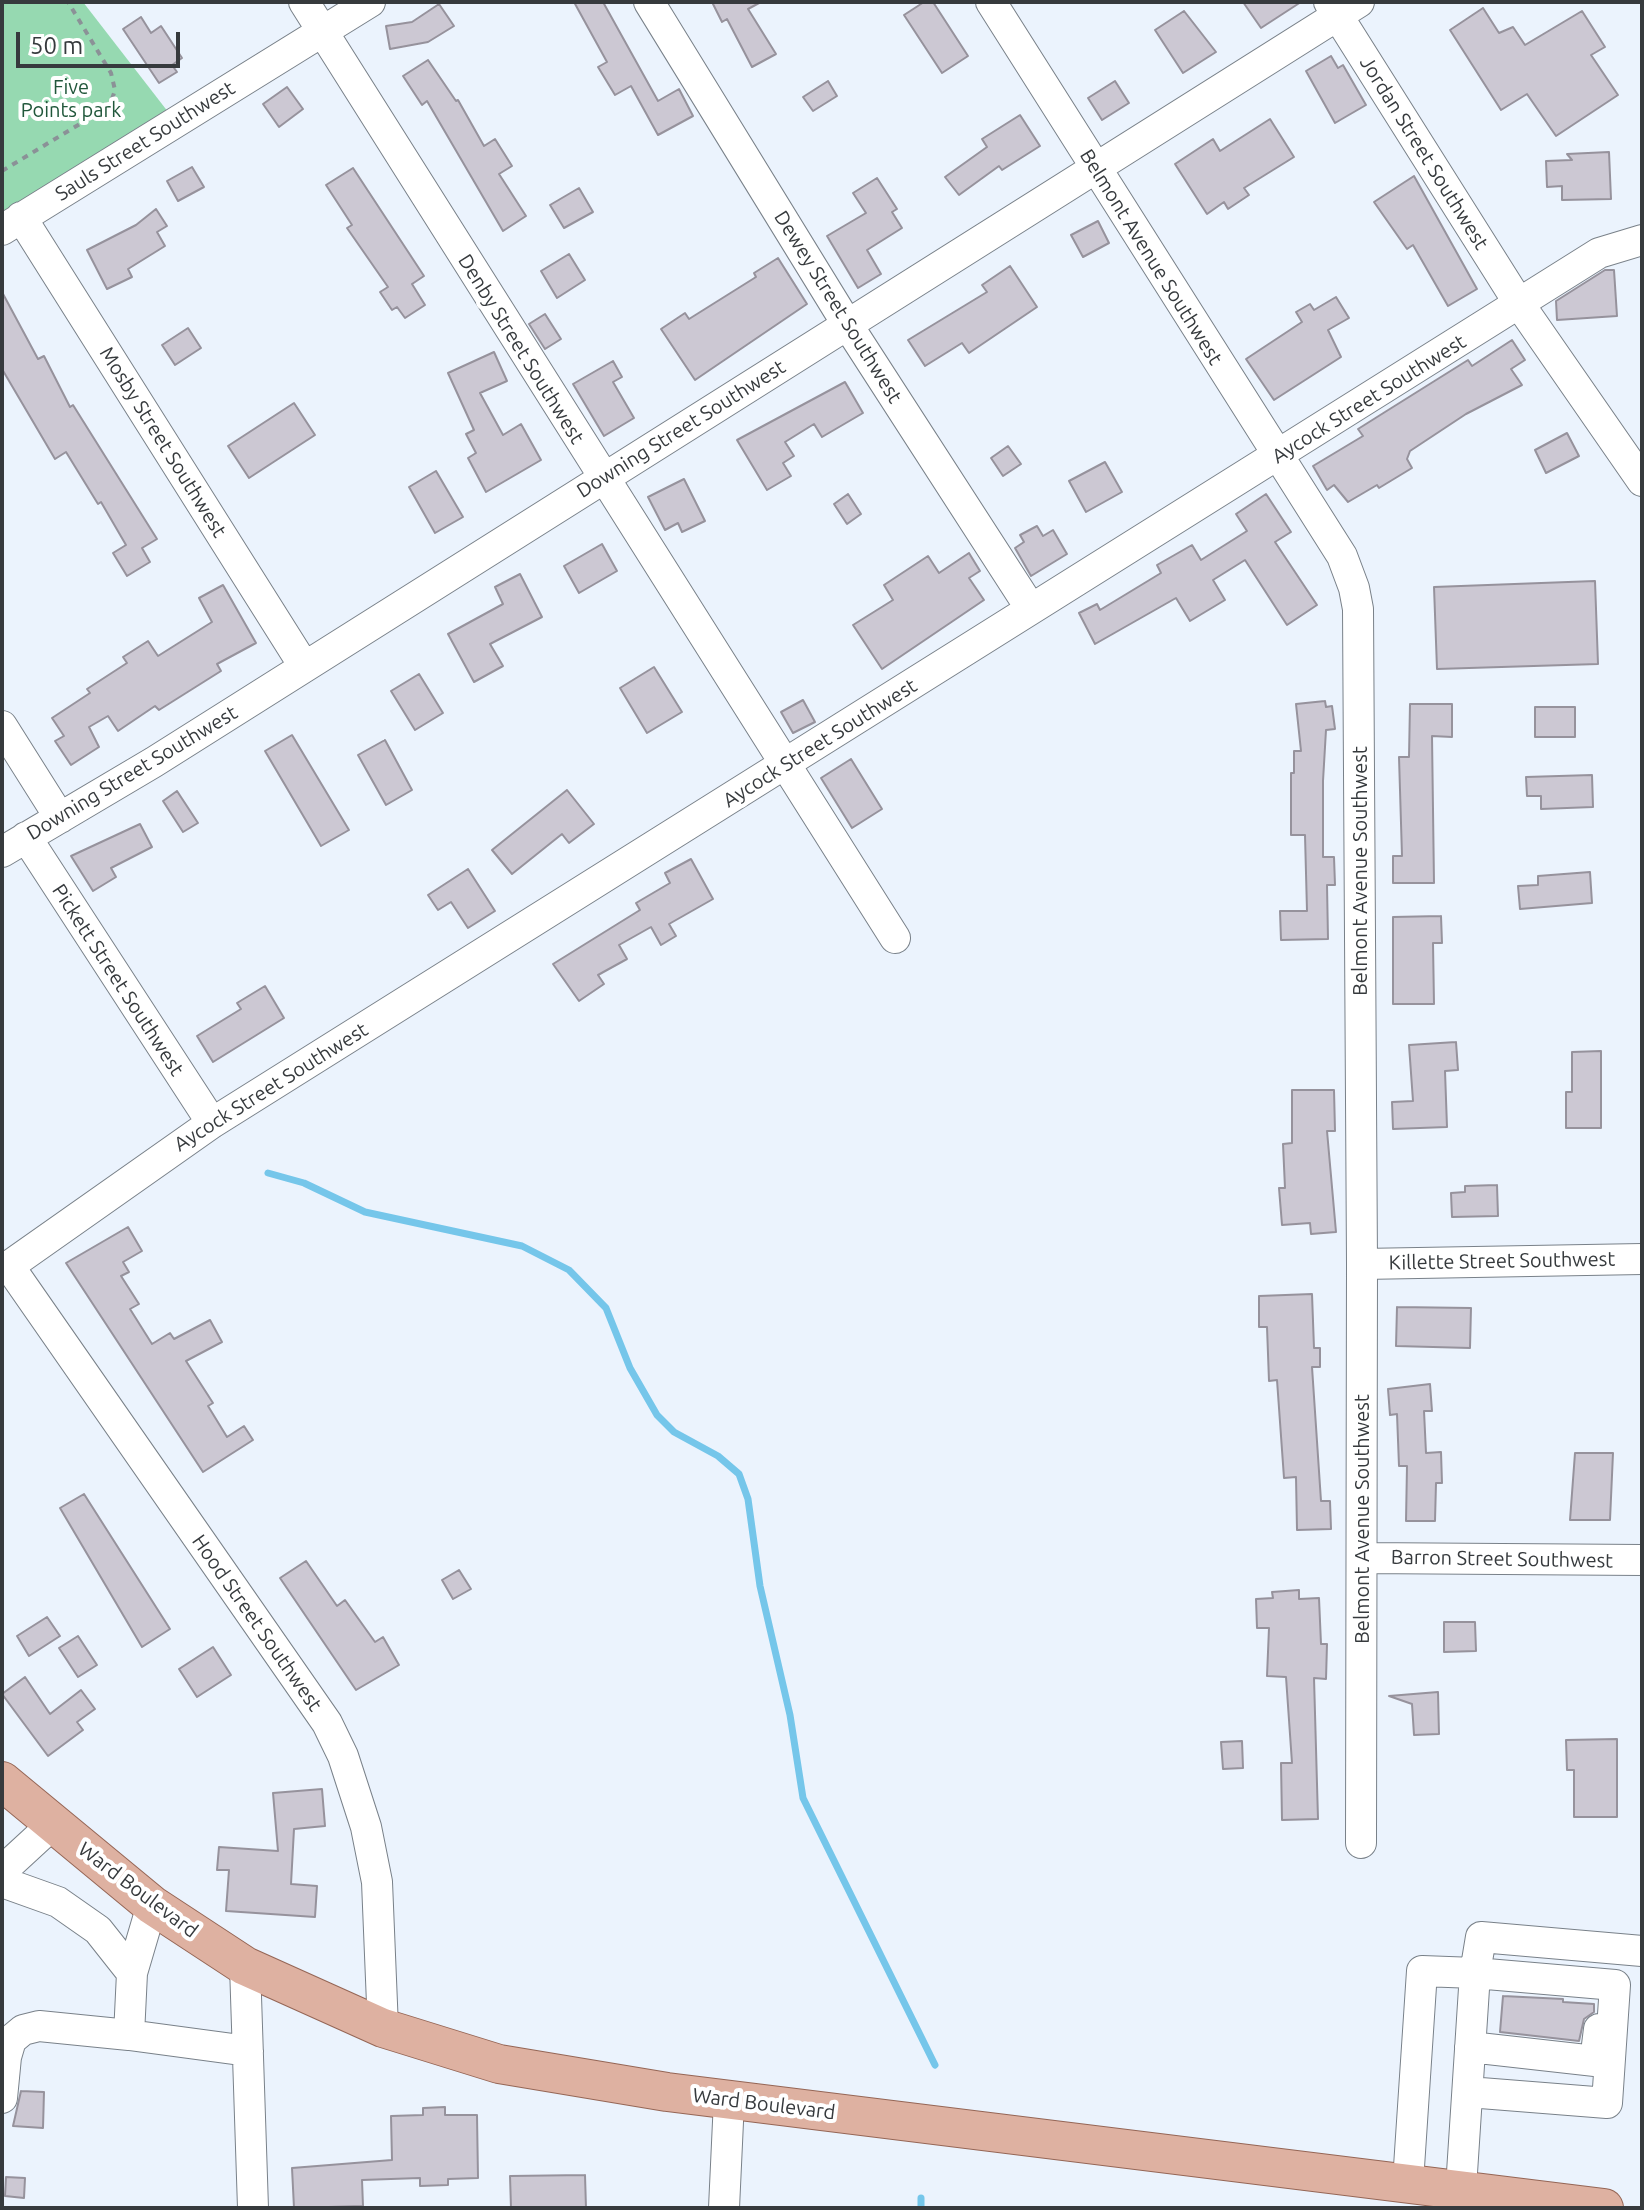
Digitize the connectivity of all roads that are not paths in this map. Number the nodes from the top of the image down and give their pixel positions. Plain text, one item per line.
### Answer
1 (304, 2) edge
2 (370, 2) edge
3 (649, 2) edge
4 (991, 2) edge
5 (1342, 7) edge
6 (323, 32) junction
7 (1095, 168) junction
8 (12, 224) edge
9 (1642, 240) edge
10 (1520, 305) junction
11 (847, 324) junction
12 (1277, 456) junction
13 (602, 479) junction
14 (1642, 481) edge
15 (1031, 609) junction
16 (304, 666) junction
17 (2, 726) edge
18 (786, 764) junction
19 (60, 818) junction
20 (14, 845) edge
21 (895, 938) dead end
22 (212, 1123) junction
23 (1642, 1259) edge
24 (1362, 1264) junction
25 (9, 1266) joint
26 (1362, 1558) junction
27 (1642, 1560) edge
28 (2, 1781) edge
29 (53, 1824) junction
30 (1361, 1843) dead end
31 (2, 1871) edge
32 (2, 1882) edge
33 (152, 1905) junction
34 (1642, 1951) edge
35 (245, 1966) junction
36 (132, 1973) junction
37 (1487, 1974) junction
38 (1628, 1997) edge
39 (383, 2028) junction
40 (129, 2035) junction
41 (1470, 2047) junction
42 (248, 2051) junction
43 (1468, 2092) junction
44 (2, 2098) edge
45 (729, 2100) junction
46 (1408, 2182) junction
47 (1469, 2195) edge
48 (253, 2208) edge
49 (724, 2208) edge
50 (1604, 2208) edge

1 - 6 street, Denby Street Southwest
2 - 6 street, Sauls Street Southwest
3 - 11 street, Dewey Street Southwest
4 - 7 street, Belmont Avenue Southwest
5 - 7 street, Downing Street Southwest
5 - 10 street, Jordan Street Southwest
6 - 8 street, Sauls Street Southwest
6 - 13 street, Denby Street Southwest
7 - 11 street, Downing Street Southwest
7 - 12 street, Belmont Avenue Southwest
8 - 16 street, Mosby Street Southwest
9 - 10 street, Aycock Street Southwest
10 - 12 street, Aycock Street Southwest
10 - 14 street, Jordan Street Southwest
11 - 13 street, Downing Street Southwest
11 - 15 street, Dewey Street Southwest
12 - 15 street, Aycock Street Southwest
12 - 24 street, Belmont Avenue Southwest
13 - 16 street, Downing Street Southwest
13 - 18 street, Denby Street Southwest
15 - 18 street, Aycock Street Southwest
16 - 19 street, Downing Street Southwest
17 - 19 street
18 - 21 street, Denby Street Southwest
18 - 22 street, Aycock Street Southwest
19 - 20 street, Downing Street Southwest
20 - 22 street, Pickett Street Southwest
22 - 25 street, Aycock Street Southwest
23 - 24 street, Killette Street Southwest
24 - 26 street, Belmont Avenue Southwest
25 - 39 street, Hood Street Southwest
26 - 27 street, Barron Street Southwest
26 - 30 street, Belmont Avenue Southwest
28 - 29 main road, Ward Boulevard
29 - 31 street
29 - 33 main road, Ward Boulevard
32 - 36 street
33 - 35 main road, Ward Boulevard
33 - 36 street
34 - 37 street
35 - 39 main road, Ward Boulevard
35 - 42 street
36 - 40 street
37 - 38 street
37 - 41 street
37 - 41 street
37 - 46 street
38 - 43 street
39 - 45 main road, Ward Boulevard
40 - 42 street
40 - 44 street
41 - 43 street
42 - 48 street
43 - 47 street
45 - 46 main road, Ward Boulevard
45 - 49 street
46 - 47 main road, Ward Boulevard
47 - 50 main road, Ward Boulevard

